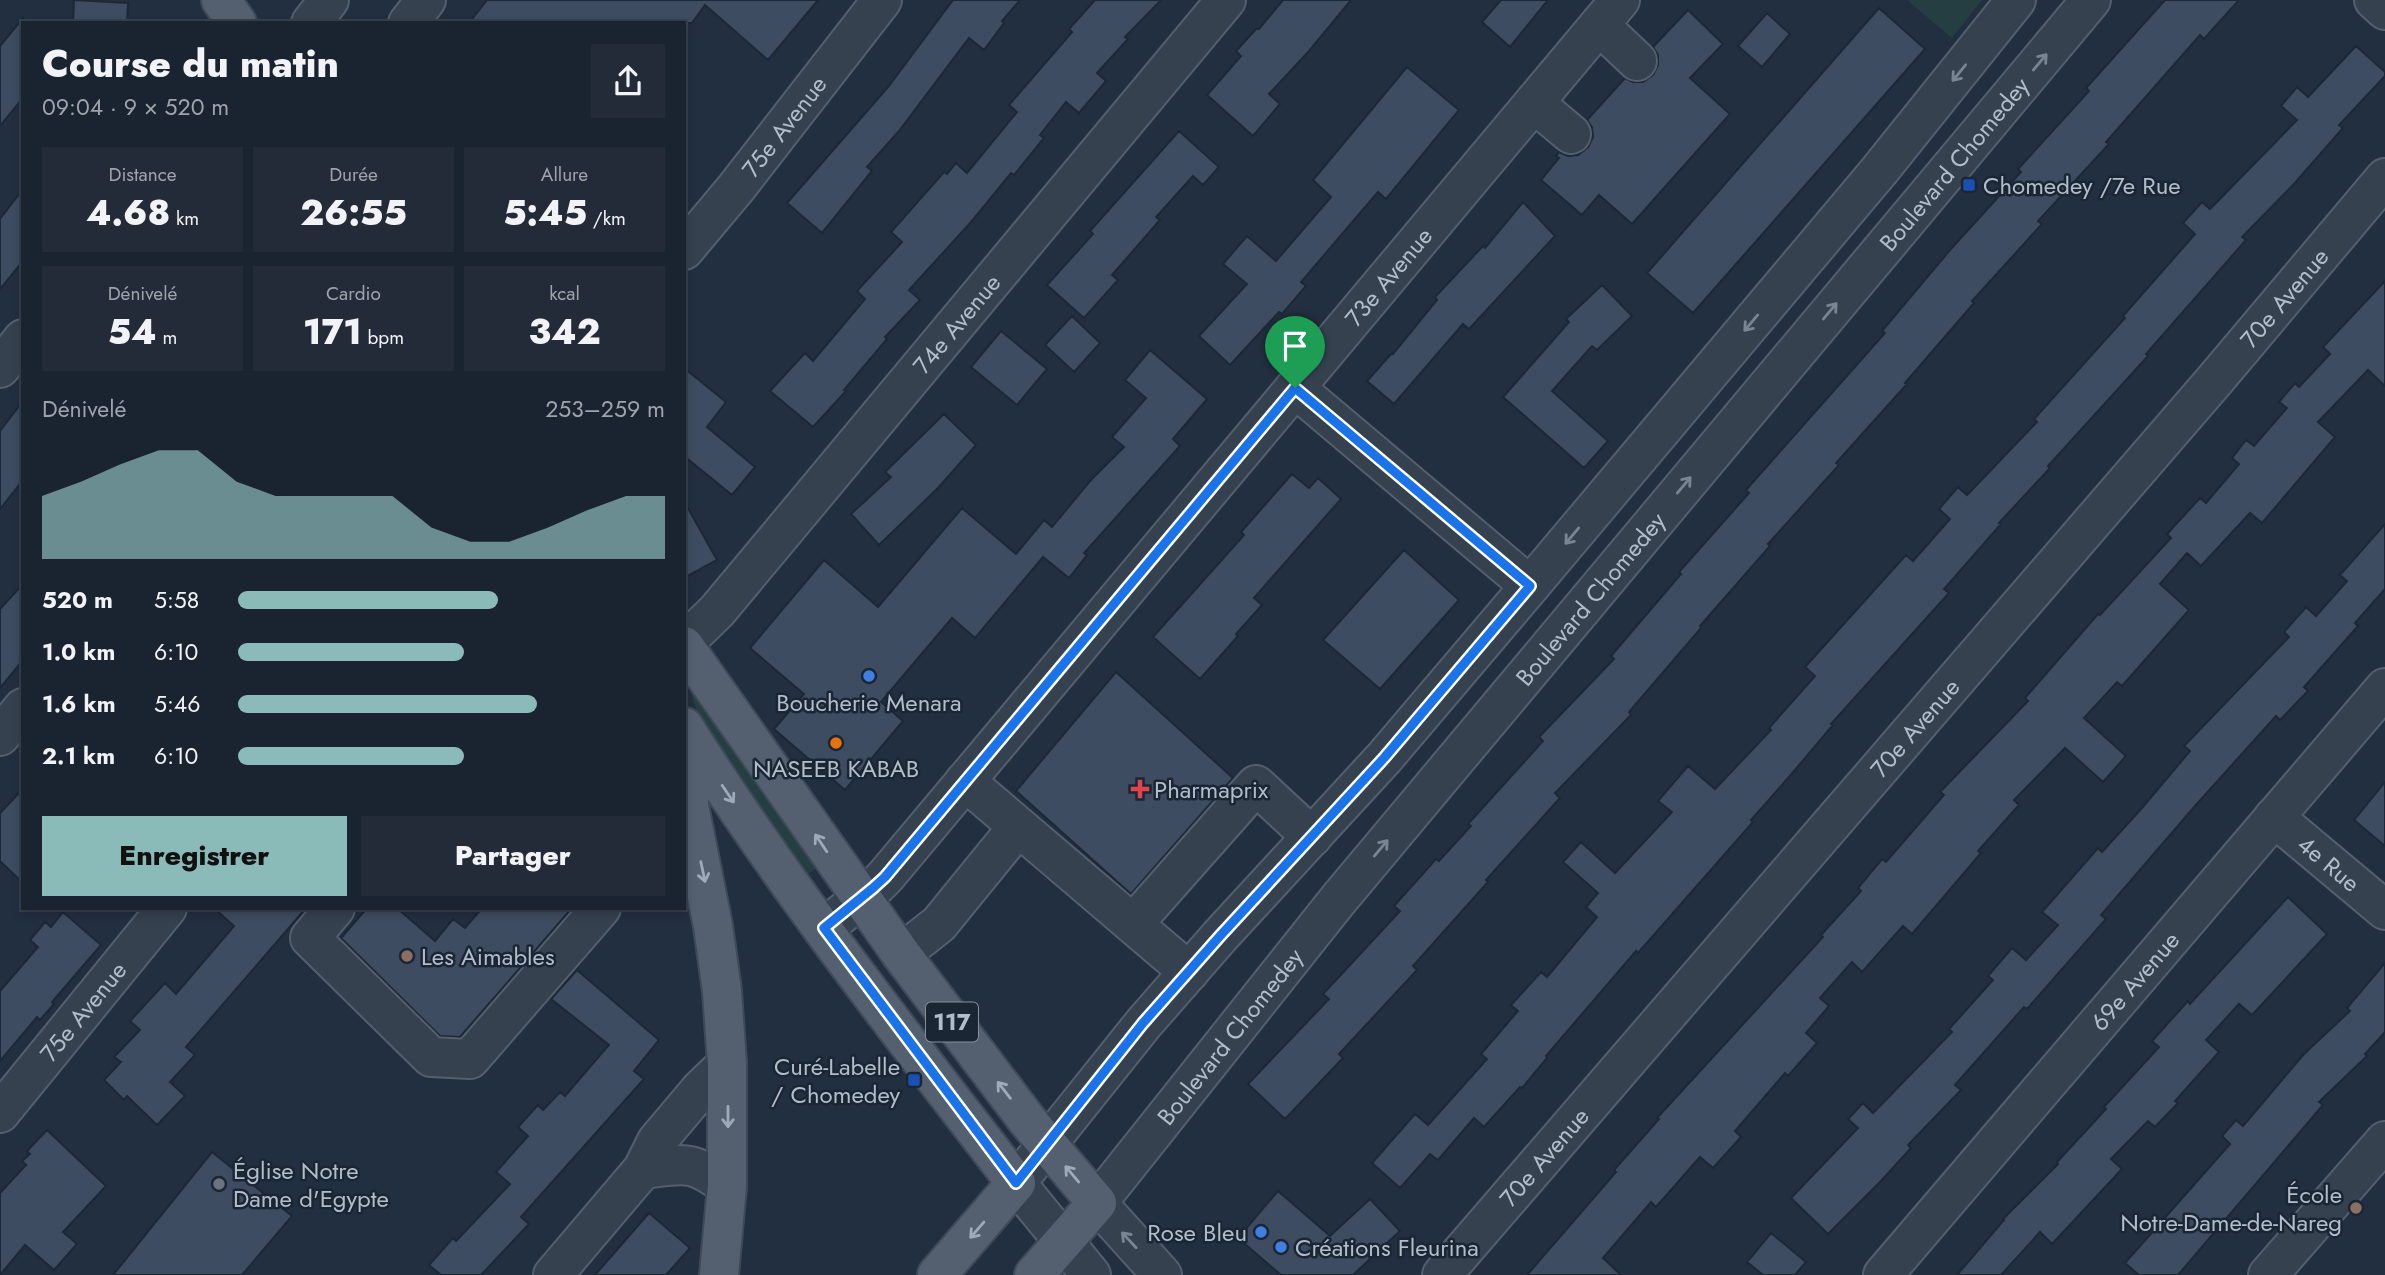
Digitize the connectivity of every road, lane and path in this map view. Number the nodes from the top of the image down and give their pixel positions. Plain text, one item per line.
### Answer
1 (221, 0) edge
2 (329, 0) edge
3 (426, 0) edge
4 (882, 0) edge
5 (1226, 0) edge
6 (2017, 0) edge
7 (2091, 0) edge
8 (2374, 0) edge
9 (2385, 10) edge
10 (1609, 13) edge
11 (236, 21) edge
12 (313, 21) edge
13 (410, 21) edge
14 (1637, 61) dead end
15 (1534, 103) junction
16 (1571, 134) dead end
17 (2380, 193) edge
18 (686, 248) edge
19 (21, 342) edge
20 (0, 368) edge
21 (1295, 388) junction
22 (1530, 586) junction
23 (686, 642) edge
24 (686, 647) edge
25 (2385, 688) edge
26 (21, 710) edge
27 (687, 732) edge
28 (0, 736) edge
29 (965, 781) junction
30 (2274, 817) junction
31 (688, 823) edge
32 (1018, 827) junction
33 (1312, 837) junction
34 (861, 898) junction
35 (165, 910) edge
36 (333, 910) edge
37 (599, 910) edge
38 (2385, 910) edge
39 (1133, 924) junction
40 (824, 928) junction
41 (901, 954) junction
42 (1189, 972) junction
43 (727, 1064) junction
44 (0, 1113) edge
45 (2385, 1140) edge
46 (1047, 1144) junction
47 (643, 1169) junction
48 (1016, 1183) junction
49 (727, 1186) junction
50 (1097, 1203) junction
51 (1062, 1242) junction
52 (553, 1275) edge
53 (719, 1275) edge
54 (937, 1275) edge
55 (1034, 1275) edge
56 (1091, 1275) edge
57 (1162, 1275) edge
58 (1442, 1275) edge
59 (1883, 1275) edge
60 (2268, 1275) edge

1 - 11 main road
2 - 12 street
3 - 13 street
4 - 18 street, 75e Avenue
5 - 23 street, 74e Avenue
6 -> 22 street
50 -> 7 street, Boulevard Chomedey
8 - 9 street
10 - 14 street
10 - 15 street, 73e Avenue
15 - 16 street
15 - 21 street, 73e Avenue
17 - 58 street, 70e Avenue
19 - 20 street
21 - 22 street
21 - 29 street, 73e Avenue
22 - 33 street
34 -> 24 main road, 117
25 - 30 street, 69e Avenue
26 - 28 street
27 - 31 main road
27 -> 40 main road
29 - 32 street
29 - 34 street, 73e Avenue
30 - 38 street, 4e Rue
30 - 59 street, 69e Avenue
31 -> 43 main road
32 - 39 street
32 - 41 street
33 - 39 street
33 - 42 street
34 - 40 street, 73e Avenue
34 - 41 main road, 117
35 - 44 street, 75e Avenue
36 - 37 street
39 - 42 street
40 - 48 main road
46 -> 41 main road, 117
42 - 46 street
43 - 47 street
43 -> 49 main road
45 - 60 street
46 - 48 street
50 -> 46 main road, 117
47 - 49 street
47 - 52 street
48 - 51 street
48 -> 54 main road
49 - 53 main road
50 - 51 main road
57 -> 50 street
51 - 55 main road
51 - 56 street

